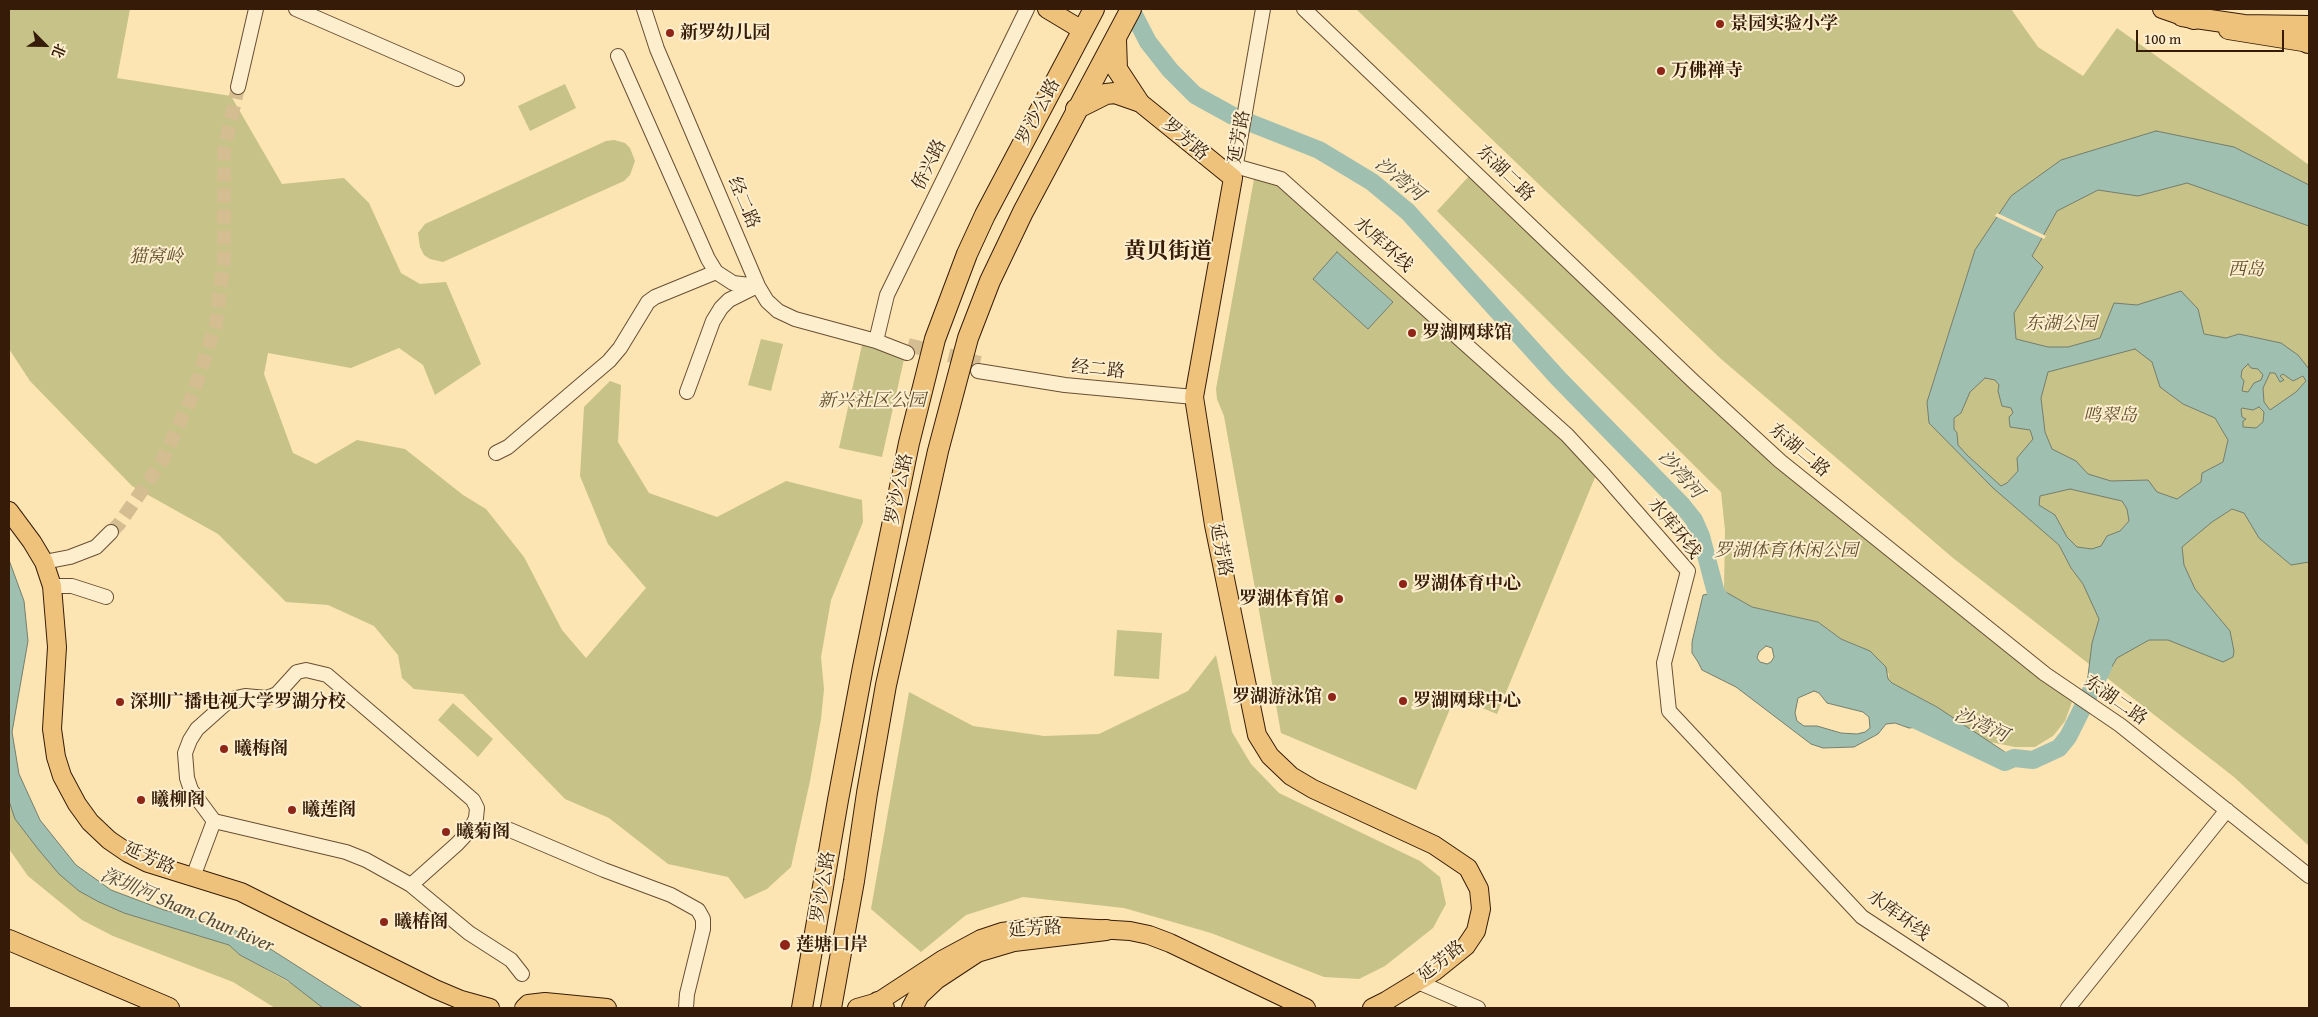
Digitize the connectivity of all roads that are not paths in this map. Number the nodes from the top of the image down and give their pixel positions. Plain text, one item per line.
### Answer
1 (256, 9) edge
2 (296, 9) edge
3 (644, 9) edge
4 (1027, 9) edge
5 (1047, 9) edge
6 (1130, 9) edge
7 (1263, 9) edge
8 (1304, 9) edge
9 (2162, 9) edge
10 (2225, 9) edge
11 (2182, 16) joint
12 (1088, 19) edge
13 (1116, 36) junction
14 (2309, 36) edge
15 (618, 56) dead end
16 (457, 79) dead end
17 (238, 87) tunnel mouth
18 (1138, 101) junction
19 (1076, 109) junction
20 (1234, 172) junction
21 (716, 272) junction
22 (758, 286) junction
23 (876, 341) junction
24 (908, 349) tunnel mouth
25 (979, 367) tunnel mouth
26 (687, 392) dead end
27 (1194, 397) junction
28 (496, 453) dead end
29 (9, 511) edge
30 (111, 532) tunnel mouth
31 (44, 562) junction
32 (52, 586) junction
33 (106, 597) dead end
34 (2227, 810) junction
35 (214, 822) junction
36 (510, 830) dead end
37 (2309, 876) edge
38 (193, 877) junction
39 (411, 885) junction
40 (1106, 930) junction
41 (9, 940) edge
42 (522, 974) dead end
43 (1418, 982) junction
44 (804, 999) edge
45 (832, 1000) edge
46 (881, 1005) edge
47 (169, 1008) edge
48 (490, 1008) edge
49 (524, 1008) edge
50 (607, 1008) edge
51 (686, 1008) edge
52 (857, 1008) edge
53 (912, 1008) edge
54 (1306, 1008) edge
55 (1372, 1008) edge
56 (1478, 1008) edge
57 (2001, 1008) edge
58 (2068, 1008) edge

1 - 17 street
2 - 16 street
3 - 22 street, 经二路
4 - 23 street, 侨兴路
5 - 12 main road
6 - 13 highway, 罗沙公路
7 - 20 street, 延芳路
8 - 34 street, 东湖二路
9 - 11 main road
10 - 14 highway
11 - 14 highway
12 - 44 highway, 罗沙公路
13 - 18 highway
13 - 19 highway, 罗沙公路
15 - 21 street
18 - 19 highway
18 - 20 main road, 罗芳路
19 - 45 highway, 罗沙公路
20 - 27 main road, 延芳路
20 - 57 street, 水库环线
21 - 22 street
21 - 28 street
22 - 23 street, 经二路
22 - 26 street
23 - 24 street, 经二路
25 - 27 street, 经二路
27 - 43 main road, 延芳路
29 - 31 main road, 延芳路
30 - 31 street
31 - 32 main road, 延芳路
32 - 33 street
32 - 38 main road, 延芳路
34 - 37 street, 东湖二路
34 - 58 street
35 - 38 street
35 - 39 street
35 - 39 street
36 - 51 street
38 - 48 main road, 延芳路
39 - 42 street
40 - 46 main road, 延芳路
40 - 53 highway
40 - 54 main road, 延芳路
41 - 47 highway
43 - 55 main road, 延芳路
43 - 56 street
46 - 52 main road, 延芳路
49 - 50 main road

